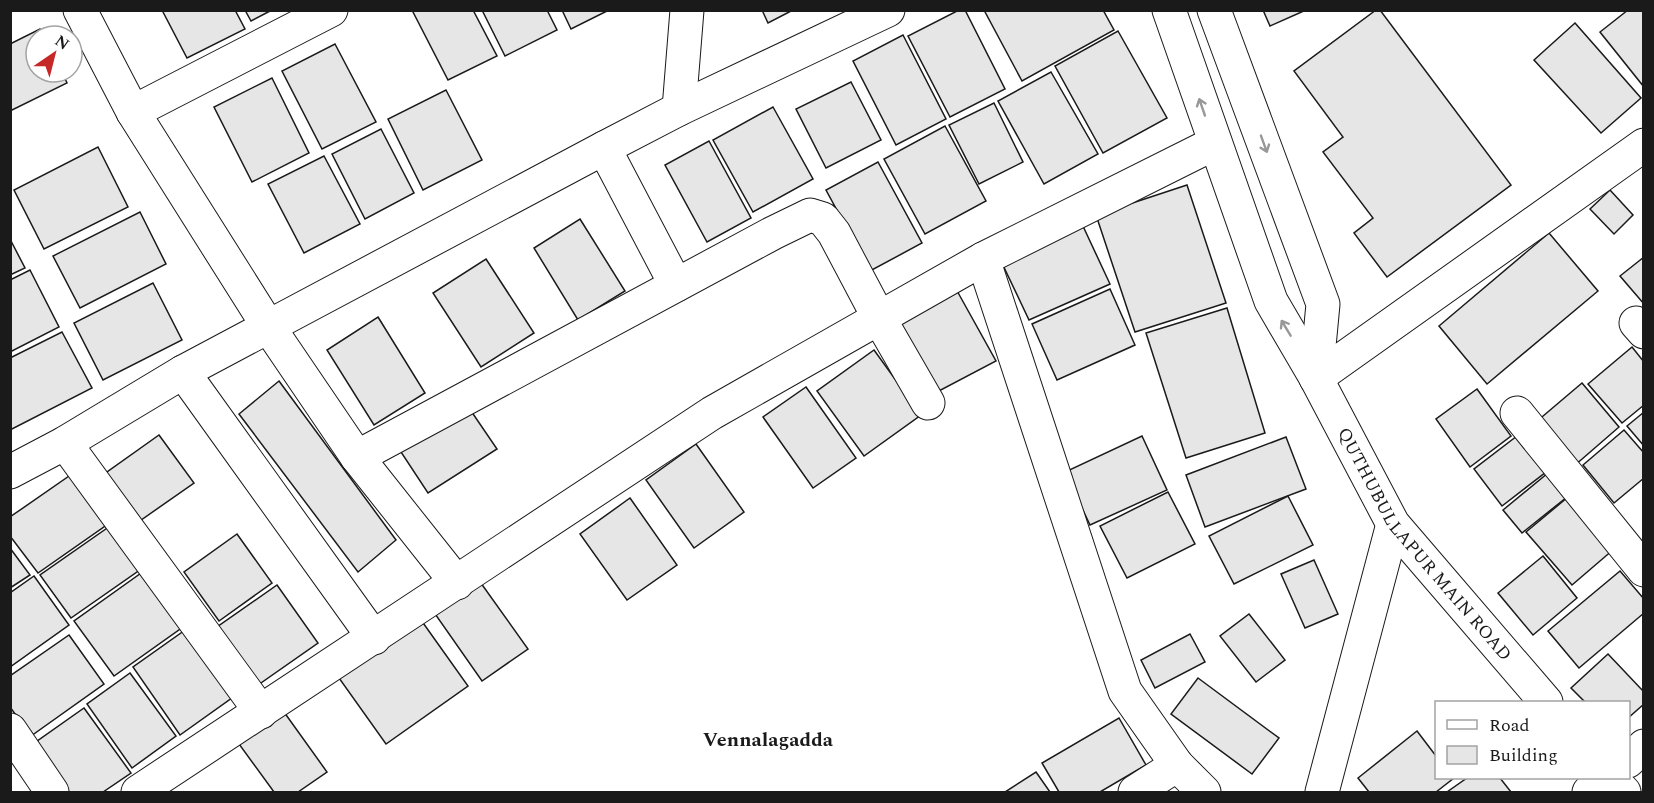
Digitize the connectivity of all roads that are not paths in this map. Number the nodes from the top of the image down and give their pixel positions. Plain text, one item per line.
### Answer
1 (80, 10) edge
2 (331, 10) edge
3 (687, 10) edge
4 (888, 10) edge
5 (1169, 10) edge
6 (1214, 10) edge
7 (679, 109) junction
8 (133, 112) junction
9 (1215, 143) junction
10 (1644, 145) edge
11 (604, 148) junction
12 (983, 259) junction
13 (676, 285) junction
14 (879, 318) junction
15 (268, 326) junction
16 (183, 372) junction
17 (1316, 378) junction
18 (928, 403) dead end
19 (1517, 413) dead end
20 (65, 443) junction
21 (357, 457) junction
22 (10, 472) edge
23 (1393, 524) junction
24 (1644, 570) edge
25 (457, 583) junction
26 (374, 638) junction
27 (1545, 701) edge
28 (261, 712) junction
29 (10, 730) edge
30 (1644, 746) edge
31 (1630, 760) edge
32 (1177, 765) junction
33 (1609, 779) edge
34 (1612, 779) edge
35 (51, 792) edge
36 (138, 792) edge
37 (1135, 792) edge
38 (1204, 792) edge
39 (1322, 792) edge
40 (1589, 792) edge
41 (1624, 792) edge

1 - 8 street
2 - 8 street
3 - 7 street
4 - 7 street
9 -> 5 street, QUTHUBULLAPUR MAIN ROAD
6 -> 17 street
7 - 11 street
8 - 15 street
9 - 12 street
17 -> 9 street, QUTHUBULLAPUR MAIN ROAD
10 - 17 street
11 - 13 street
11 - 15 street
12 - 14 street
12 - 32 street
13 - 14 street
13 - 21 street
14 - 18 street
14 - 25 street
15 - 16 street
15 - 21 street
16 - 20 street
16 - 26 street
17 - 23 street, QUTHUBULLAPUR MAIN ROAD
19 - 24 street
20 - 22 street
20 - 28 street
21 - 25 street
23 - 27 street, QUTHUBULLAPUR MAIN ROAD
23 - 39 street
25 - 26 street
26 - 28 street
28 - 36 street
29 - 35 street
30 - 31 street
32 - 37 street
32 - 38 street
33 - 40 street
34 - 41 street

